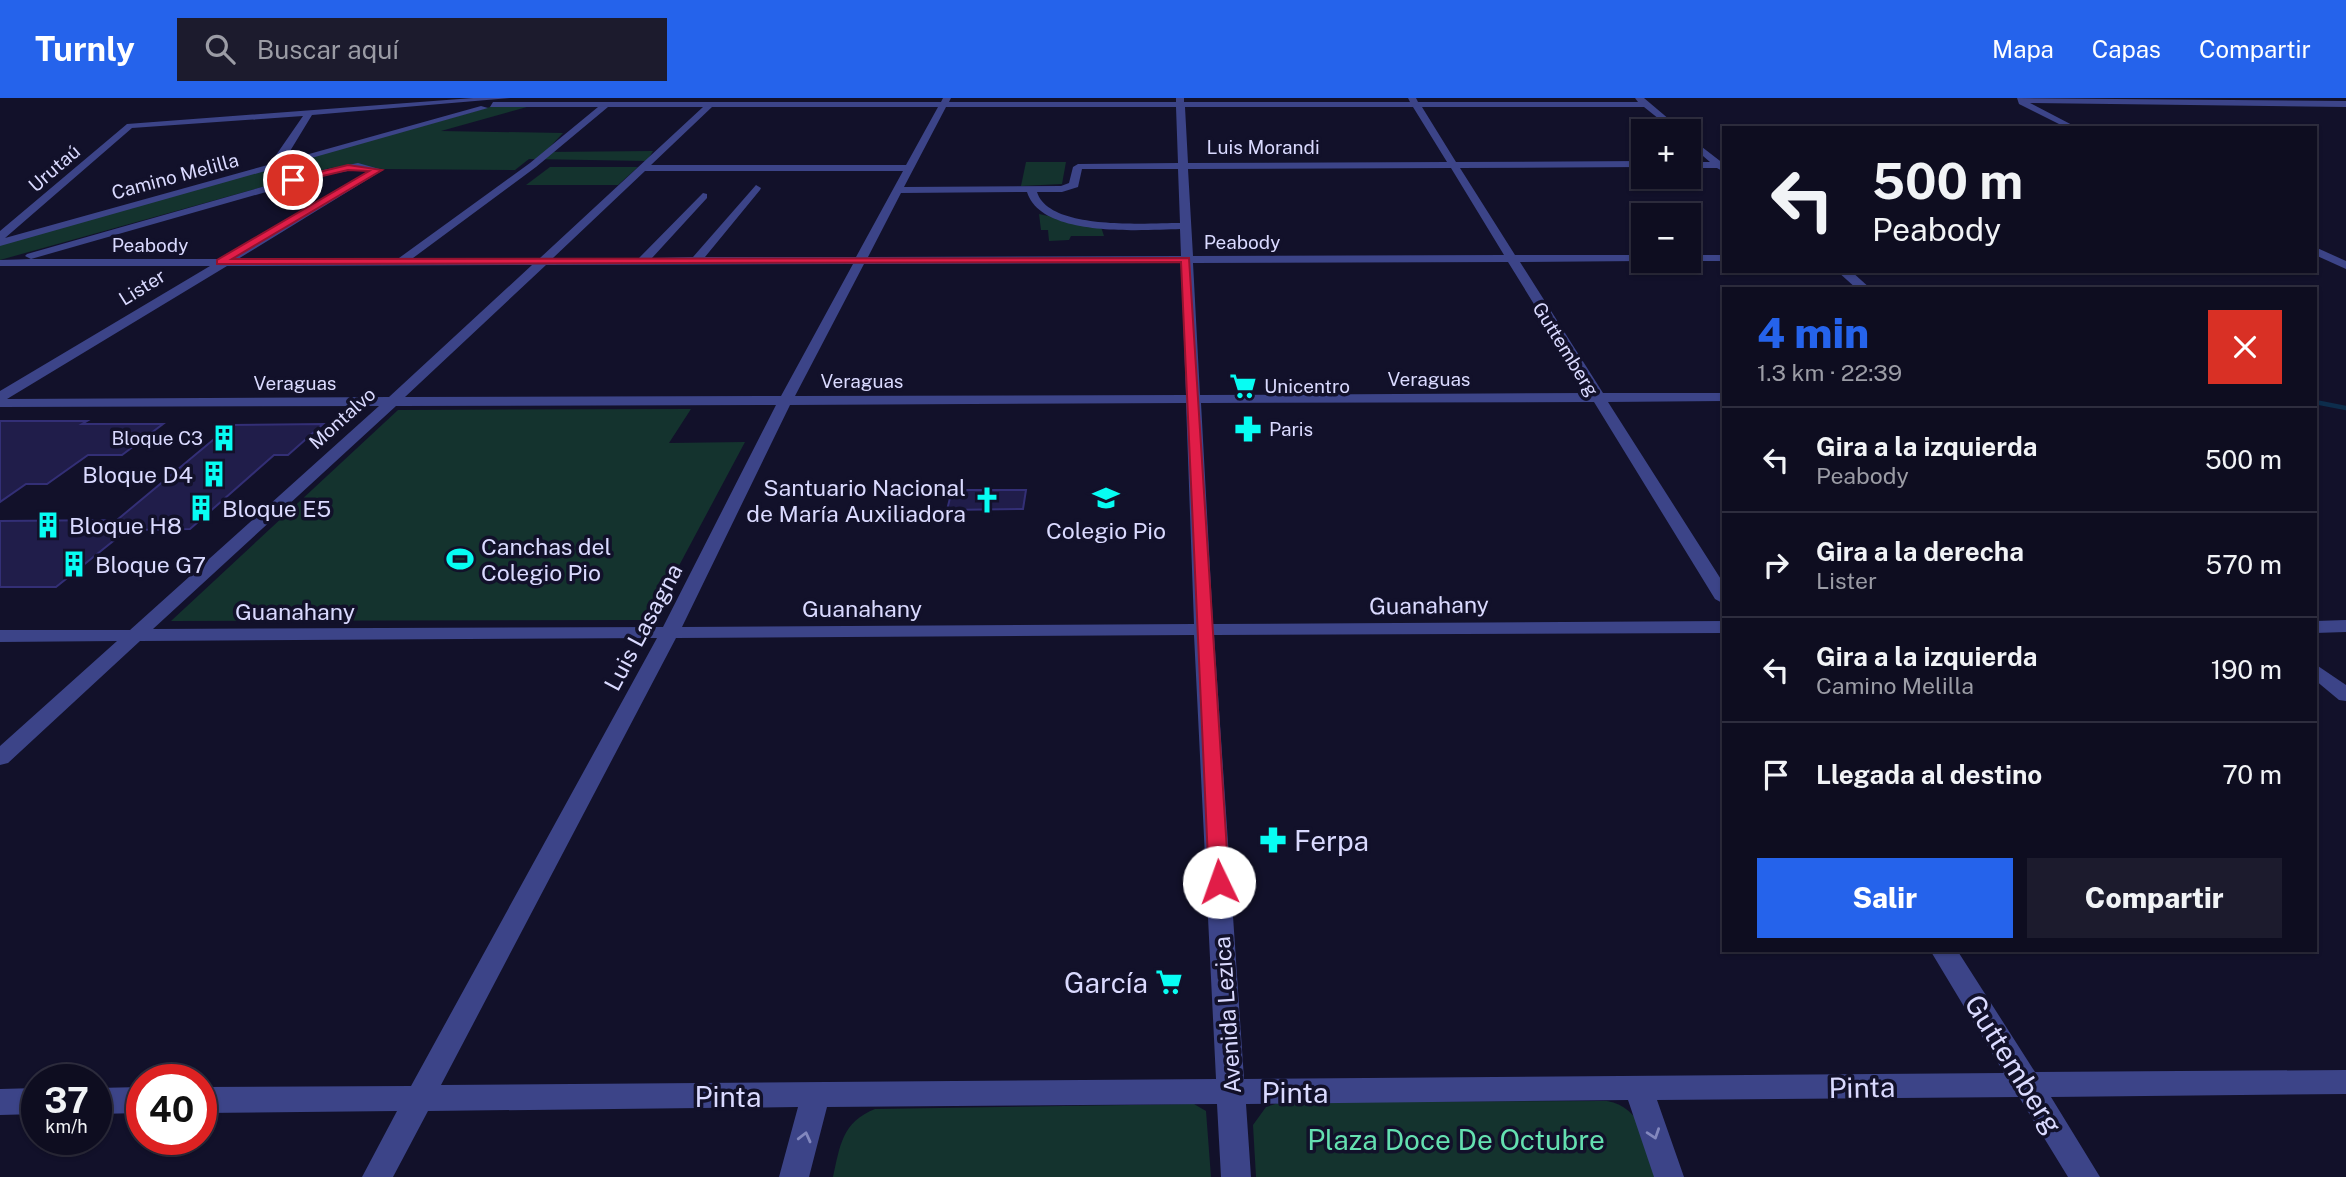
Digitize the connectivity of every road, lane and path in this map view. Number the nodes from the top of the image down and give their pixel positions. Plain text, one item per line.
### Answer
1 (2328, 98) edge
2 (520, 99) edge
3 (2017, 99) edge
4 (1180, 101) edge
5 (1413, 101) edge
6 (1643, 101) edge
7 (945, 102) edge
8 (2342, 104) edge
9 (493, 105) junction
10 (605, 106) junction
11 (709, 106) junction
12 (310, 112) junction
13 (1665, 119) edge
14 (2070, 126) edge
15 (1701, 150) edge
16 (1450, 164) junction
17 (1631, 164) edge
18 (280, 165) junction
19 (1184, 165) junction
20 (1701, 165) edge
21 (358, 166) joint
22 (1721, 167) edge
23 (642, 168) junction
24 (910, 168) junction
25 (756, 188) dead end
26 (897, 190) junction
27 (1032, 190) junction
28 (703, 196) dead end
29 (1185, 226) junction
30 (0, 237) edge
31 (0, 243) edge
32 (2317, 251) edge
33 (1509, 258) junction
34 (1631, 258) edge
35 (1701, 258) edge
36 (1722, 258) edge
37 (2317, 258) edge
38 (2332, 258) junction
39 (697, 260) junction
40 (859, 260) junction
41 (1186, 260) junction
42 (544, 261) junction
43 (642, 261) junction
44 (220, 262) junction
45 (401, 262) junction
46 (5, 263) edge
47 (2346, 266) edge
48 (1845, 273) edge
49 (1863, 287) edge
50 (0, 397) edge
51 (1722, 397) edge
52 (1597, 398) junction
53 (1192, 399) junction
54 (785, 401) junction
55 (392, 402) junction
56 (0, 404) edge
57 (1722, 595) edge
58 (2346, 626) edge
59 (1722, 627) edge
60 (2317, 627) edge
61 (1204, 632) junction
62 (667, 633) junction
63 (0, 636) edge
64 (135, 637) junction
65 (2317, 672) edge
66 (2346, 695) edge
67 (0, 758) edge
68 (1944, 952) edge
69 (2346, 1082) edge
70 (2026, 1084) junction
71 (1639, 1090) junction
72 (1232, 1092) junction
73 (815, 1096) junction
74 (419, 1097) junction
75 (217, 1100) edge
76 (21, 1101) edge
77 (0, 1102) edge
78 (377, 1177) edge
79 (794, 1177) edge
80 (1236, 1177) edge
81 (1669, 1177) edge
82 (2085, 1177) edge

1 - 8 street
2 - 9 street, Camino Melilla
2 - 12 street
3 - 8 street
3 - 14 street
4 - 5 street
4 - 7 street
4 - 19 street, Avenida Lezica
5 - 6 street
5 - 16 street, Guttemberg
6 - 13 street
7 - 11 street
7 - 24 street, Luis Lasagna
9 - 10 street
9 - 18 street, Camino Melilla
10 - 11 street
10 - 45 street
11 - 23 street, Montalvo
12 - 18 street
12 - 30 street, Urutaú
15 - 22 street
16 - 17 street, Luis Morandi
16 - 19 street, Luis Morandi
16 - 33 street, Guttemberg
18 - 31 street, Camino Melilla
19 - 27 street, Luis Morandi
19 - 29 street, Avenida Lezica
20 - 22 street
21 - 44 street, Lister
21 - 46 street, Camino Melilla
23 - 24 street
23 - 42 street, Montalvo
24 - 26 street, Luis Lasagna
25 - 39 street
26 - 27 street, Luis Morandi
26 - 40 street, Luis Lasagna
27 - 29 street
28 - 43 street
29 - 41 street, Avenida Lezica
32 - 38 street
33 - 34 street, Peabody
33 - 41 street, Peabody
33 - 52 street, Guttemberg
35 - 36 street
37 - 38 street
38 - 47 street
39 - 40 street, Peabody
39 - 43 street, Peabody
40 - 41 street, Peabody
40 - 54 street, Luis Lasagna
41 - 53 street, Avenida Lezica
42 - 43 street, Peabody
42 - 45 street, Peabody
42 - 55 street, Montalvo
44 - 45 street, Peabody
44 - 46 street, Peabody
44 - 50 street, Lister
48 - 49 street
51 - 52 street, Veraguas
52 - 53 street, Veraguas
52 - 57 street, Guttemberg
53 - 54 street, Veraguas
53 - 61 street, Avenida Lezica
54 - 55 street, Veraguas
54 - 62 street, Luis Lasagna
55 - 56 street, Veraguas
55 - 64 street, Montalvo
58 - 60 street
59 - 61 street, Guanahany
61 - 62 street, Guanahany
61 - 72 street, Avenida Lezica
62 - 64 street, Guanahany
62 - 74 street, Luis Lasagna
63 - 64 street, Guanahany
64 - 67 street, Montalvo
65 - 66 street
68 - 70 street, Guttemberg
69 - 70 street, Pinta
70 - 71 street, Pinta
70 - 82 street, Guttemberg
71 - 72 street, Pinta
71 -> 81 street
72 - 73 street, Pinta
72 - 80 street, Avenida Lezica
73 - 74 street, Pinta
79 -> 73 street
74 - 75 street, Pinta
74 - 78 street, Luis Lasagna
76 - 77 street

